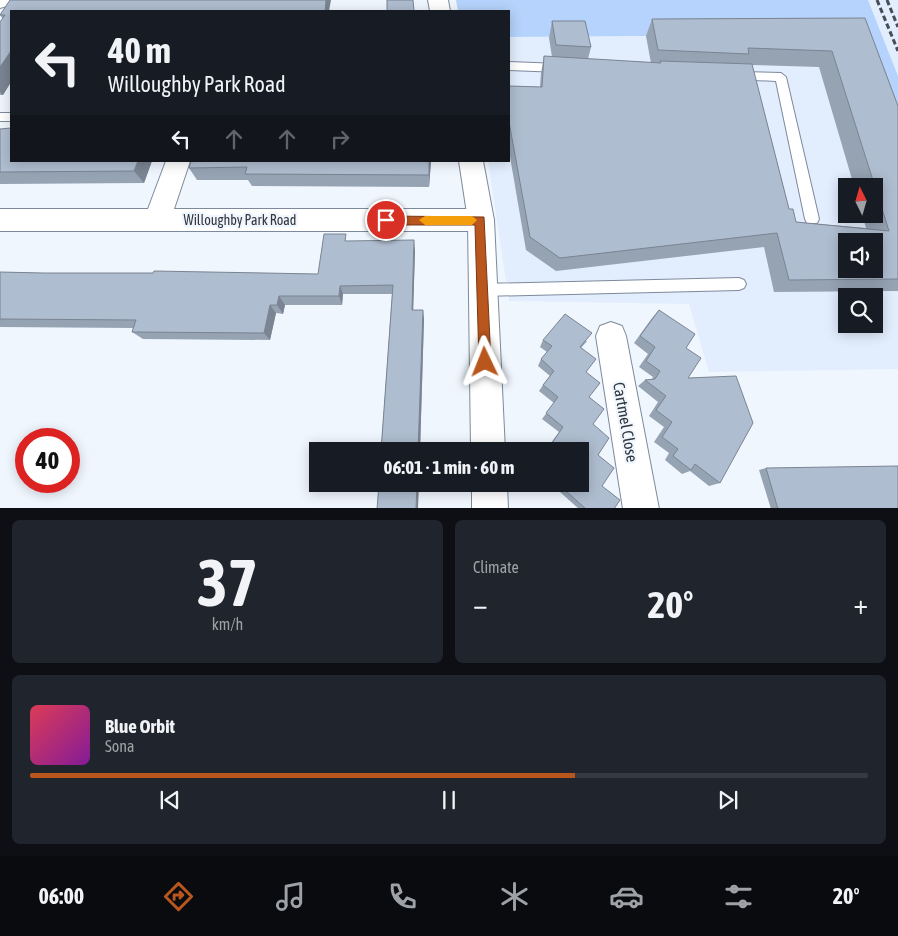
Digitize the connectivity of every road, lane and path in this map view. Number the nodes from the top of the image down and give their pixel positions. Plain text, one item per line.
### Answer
1 (510, 66) edge
2 (577, 69) edge
3 (722, 75) edge
4 (178, 162) edge
5 (472, 162) edge
6 (812, 219) dead end
7 (0, 220) edge
8 (157, 220) junction
9 (481, 220) junction
10 (739, 284) dead end
11 (482, 290) junction
12 (611, 336) dead end
13 (488, 442) edge
14 (490, 492) edge
15 (490, 508) edge
16 (641, 508) edge

1 - 2 lane
3 - 6 lane
4 - 8 street
5 - 9 street
7 - 8 street, Willoughby Park Road
8 - 9 street, Willoughby Park Road
9 - 11 street
10 - 11 lane
11 - 13 street
12 - 16 street, Cartmel Close
14 - 15 street

